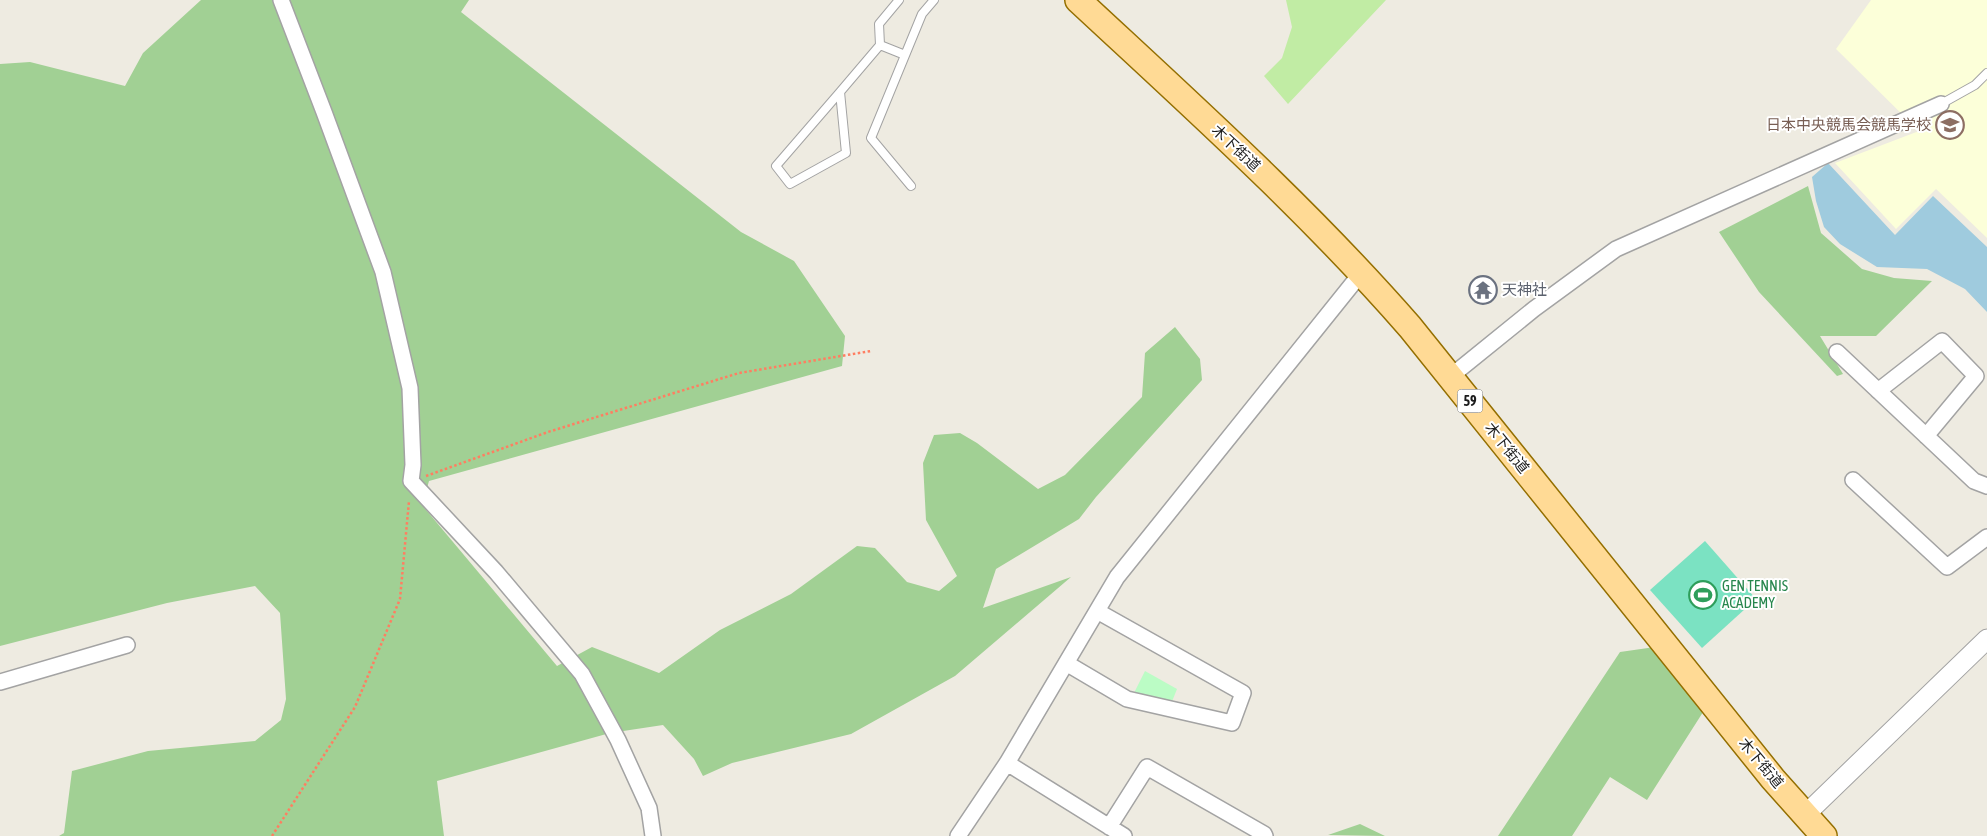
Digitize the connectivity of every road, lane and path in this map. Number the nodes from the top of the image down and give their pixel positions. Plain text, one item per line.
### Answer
1 (280, 0) edge
2 (899, 0) edge
3 (934, 0) edge
4 (1078, 0) edge
5 (880, 45) junction
6 (905, 55) junction
7 (1987, 73) edge
8 (840, 92) junction
9 (1941, 104) joint
10 (912, 186) dead end
11 (1362, 272) junction
12 (871, 351) dead end
13 (1837, 352) dead end
14 (1450, 377) junction
15 (1878, 391) junction
16 (1926, 436) junction
17 (1853, 480) dead end
18 (411, 482) junction
19 (1987, 486) edge
20 (1987, 537) edge
21 (1096, 611) junction
22 (1987, 639) edge
23 (127, 645) dead end
24 (1066, 663) junction
25 (0, 682) edge
26 (1007, 763) junction
27 (1109, 827) junction
28 (1812, 828) edge
29 (272, 836) edge
30 (653, 836) edge
31 (958, 836) edge
32 (1124, 836) edge
33 (1265, 836) edge

1 - 18 street
2 - 5 lane
3 - 6 lane
4 - 11 main road, 木下街道 / 59
5 - 6 lane
5 - 8 lane
6 - 10 lane
7 - 9 lane
8 - 8 lane
9 - 14 street
11 - 14 main road, 木下街道 / 59
11 - 21 street
12 - 18 path
13 - 15 street
14 - 28 main road, 木下街道 / 59
15 - 16 street
15 - 16 street
16 - 19 street
17 - 20 street
18 - 29 path
18 - 30 street
21 - 24 street
21 - 24 street
22 - 28 street
23 - 25 street
24 - 26 street
26 - 27 street
26 - 31 street
27 - 32 street
27 - 33 street

